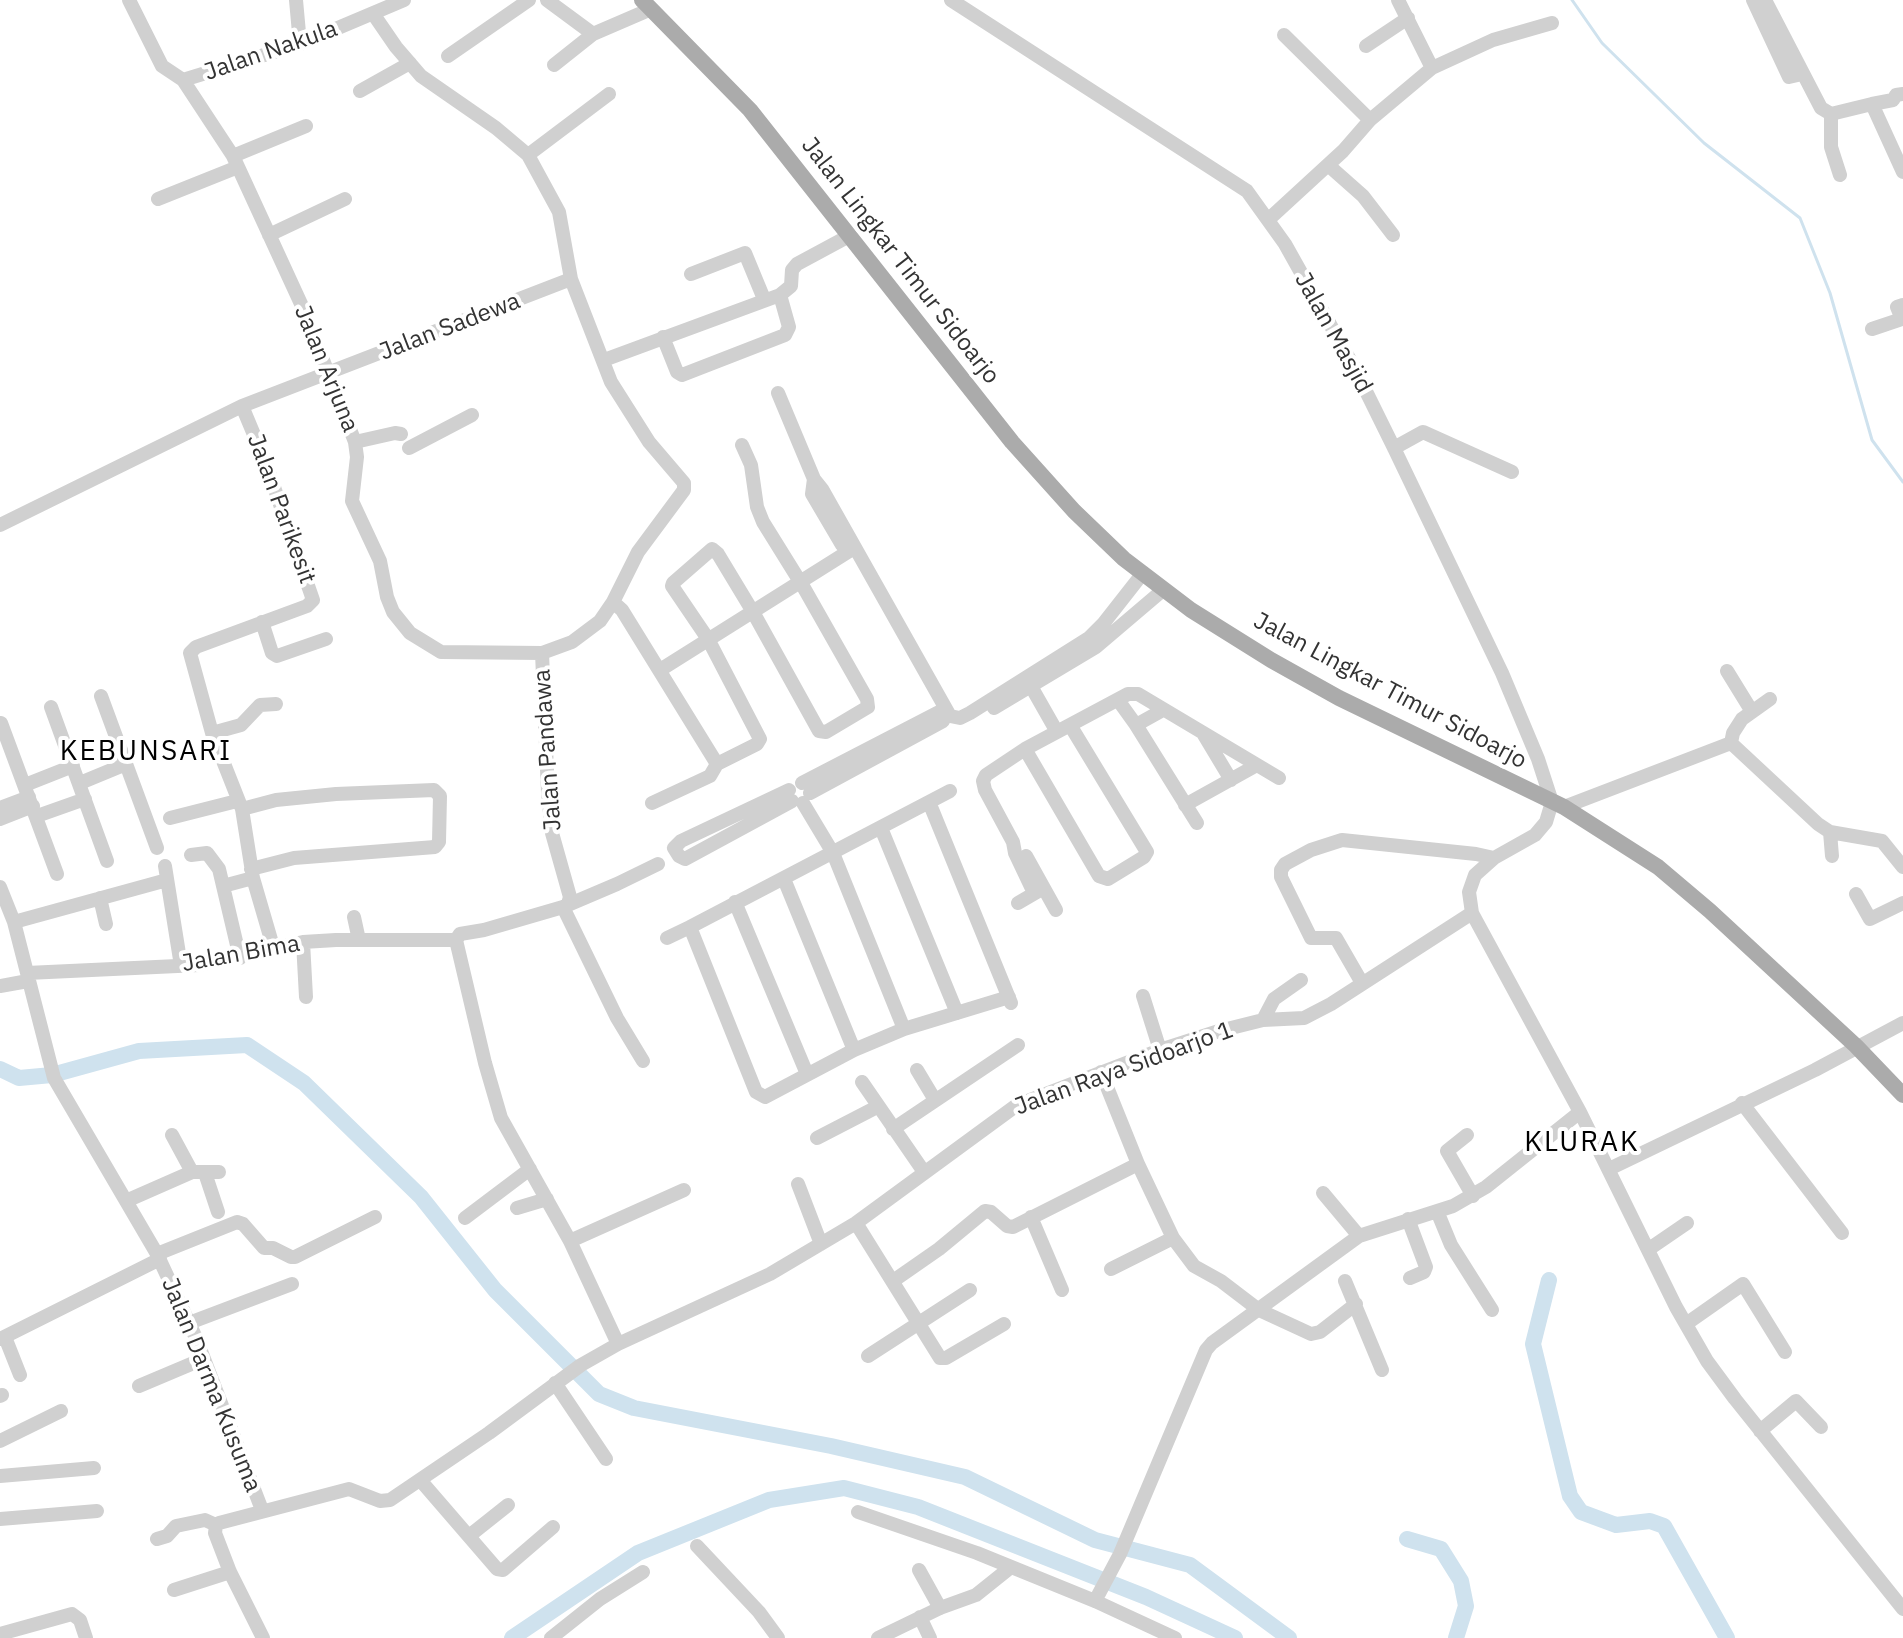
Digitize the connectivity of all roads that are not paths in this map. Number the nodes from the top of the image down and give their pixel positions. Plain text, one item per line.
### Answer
1 (129, 0) edge
2 (296, 0) edge
3 (404, 0) edge
4 (529, 0) edge
5 (547, 0) edge
6 (951, 0) edge
7 (1398, 0) edge
8 (1753, 0) edge
9 (1765, 0) edge
10 (647, 4) edge
11 (374, 15) junction
12 (1408, 18) junction
13 (1552, 23) dead end
14 (593, 34) junction
15 (1284, 35) dead end
16 (300, 44) junction
17 (1366, 46) dead end
18 (448, 56) dead end
19 (410, 63) junction
20 (554, 65) dead end
21 (1432, 68) junction
22 (1797, 76) junction
23 (183, 80) junction
24 (360, 91) dead end
25 (609, 94) dead end
26 (1900, 99) edge
27 (1875, 112) junction
28 (1831, 114) junction
29 (1370, 120) junction
30 (306, 126) dead end
31 (528, 155) junction
32 (236, 161) junction
33 (1328, 165) junction
34 (1903, 172) edge
35 (1840, 175) dead end
36 (158, 199) dead end
37 (345, 199) dead end
38 (1269, 219) junction
39 (269, 235) junction
40 (1393, 235) dead end
41 (849, 236) junction
42 (691, 274) dead end
43 (571, 279) junction
44 (780, 295) junction
45 (764, 299) junction
46 (1903, 305) edge
47 (1872, 329) dead end
48 (663, 337) junction
49 (604, 360) junction
50 (328, 375) junction
51 (778, 393) dead end
52 (242, 406) junction
53 (472, 415) dead end
54 (401, 434) dead end
55 (355, 442) junction
56 (742, 445) dead end
57 (409, 448) dead end
58 (1394, 448) junction
59 (1512, 472) dead end
60 (0, 525) edge
61 (852, 555) junction
62 (1143, 573) junction
63 (799, 586) junction
64 (1163, 590) junction
65 (613, 602) junction
66 (1116, 608) junction
67 (753, 612) junction
68 (1130, 621) junction
69 (262, 622) junction
70 (1108, 629) junction
71 (326, 639) dead end
72 (708, 639) junction
73 (542, 653) junction
74 (660, 670) junction
75 (1727, 671) dead end
76 (1025, 685) junction
77 (101, 696) dead end
78 (1770, 699) dead end
79 (1118, 700) junction
80 (276, 704) dead end
81 (51, 707) dead end
82 (1163, 710) junction
83 (1751, 710) junction
84 (944, 715) junction
85 (1, 723) edge
86 (1136, 725) junction
87 (1058, 731) junction
88 (212, 733) junction
89 (1203, 733) junction
90 (1734, 734) junction
91 (1025, 749) junction
92 (126, 764) junction
93 (717, 764) junction
94 (1257, 765) junction
95 (73, 766) junction
96 (1279, 778) dead end
97 (1231, 780) junction
98 (80, 783) junction
99 (950, 791) dead end
100 (799, 794) junction
101 (85, 799) junction
102 (31, 801) junction
103 (929, 802) junction
104 (652, 803) dead end
105 (1558, 804) junction
106 (240, 805) junction
107 (1185, 805) junction
108 (0, 808) edge
109 (170, 818) dead end
110 (0, 819) edge
111 (1197, 823) dead end
112 (881, 828) junction
113 (1830, 832) junction
114 (699, 833) junction
115 (706, 847) junction
116 (157, 848) dead end
117 (833, 853) junction
118 (191, 855) dead end
119 (1832, 856) dead end
120 (1494, 858) junction
121 (107, 861) dead end
122 (658, 864) dead end
123 (1903, 867) edge
124 (252, 873) junction
125 (57, 874) dead end
126 (784, 879) junction
127 (223, 886) junction
128 (0, 887) edge
129 (1039, 891) junction
130 (1856, 894) dead end
131 (100, 898) junction
132 (735, 902) junction
133 (1018, 903) dead end
134 (1903, 903) edge
135 (566, 905) junction
136 (1056, 910) dead end
137 (1472, 913) junction
138 (354, 917) dead end
139 (14, 922) junction
140 (106, 924) dead end
141 (690, 927) junction
142 (667, 938) dead end
143 (359, 940) junction
144 (456, 940) junction
145 (303, 942) junction
146 (274, 950) junction
147 (240, 958) junction
148 (181, 966) junction
149 (27, 977) junction
150 (1301, 980) dead end
151 (1362, 983) junction
152 (0, 986) edge
153 (1143, 996) dead end
154 (306, 997) dead end
155 (957, 1013) junction
156 (1263, 1020) junction
157 (1903, 1023) edge
158 (904, 1029) junction
159 (1018, 1045) dead end
160 (1856, 1046) junction
161 (854, 1050) junction
162 (1160, 1050) junction
163 (643, 1061) dead end
164 (917, 1070) dead end
165 (1101, 1072) junction
166 (807, 1074) junction
167 (862, 1082) dead end
168 (1903, 1095) edge
169 (935, 1100) junction
170 (1742, 1103) junction
171 (877, 1107) junction
172 (1580, 1112) junction
173 (893, 1129) junction
174 (172, 1135) dead end
175 (1467, 1135) dead end
176 (817, 1138) dead end
177 (1138, 1164) junction
178 (530, 1169) junction
179 (1609, 1169) junction
180 (205, 1172) junction
181 (924, 1172) junction
182 (798, 1184) dead end
183 (684, 1190) dead end
184 (1323, 1193) dead end
185 (1473, 1196) junction
186 (547, 1199) junction
187 (126, 1201) junction
188 (517, 1208) dead end
189 (1437, 1211) junction
190 (218, 1212) dead end
191 (375, 1217) dead end
192 (1031, 1217) junction
193 (465, 1218) dead end
194 (1408, 1219) junction
195 (856, 1223) junction
196 (1687, 1223) dead end
197 (1842, 1233) dead end
198 (1359, 1236) junction
199 (1173, 1238) junction
200 (570, 1241) junction
201 (821, 1244) junction
202 (1649, 1249) junction
203 (158, 1257) junction
204 (1111, 1269) dead end
205 (1410, 1278) dead end
206 (893, 1281) junction
207 (1345, 1281) dead end
208 (292, 1284) dead end
209 (970, 1290) dead end
210 (1062, 1290) dead end
211 (1356, 1304) junction
212 (1259, 1310) junction
213 (1492, 1310) dead end
214 (189, 1323) junction
215 (919, 1324) junction
216 (1004, 1324) dead end
217 (1686, 1324) junction
218 (2, 1338) edge
219 (618, 1344) junction
220 (199, 1347) junction
221 (1785, 1352) dead end
222 (868, 1356) dead end
223 (1382, 1370) dead end
224 (20, 1375) dead end
225 (561, 1378) junction
226 (139, 1386) dead end
227 (61, 1411) dead end
228 (1821, 1427) dead end
229 (1760, 1431) junction
230 (0, 1441) edge
231 (606, 1459) dead end
232 (94, 1468) dead end
233 (0, 1476) edge
234 (421, 1481) junction
235 (508, 1505) dead end
236 (262, 1510) junction
237 (97, 1511) dead end
238 (858, 1512) dead end
239 (0, 1519) edge
240 (216, 1525) junction
241 (553, 1527) dead end
242 (469, 1536) junction
243 (157, 1539) dead end
244 (697, 1546) dead end
245 (1011, 1567) junction
246 (919, 1570) dead end
247 (230, 1572) junction
248 (643, 1572) dead end
249 (174, 1590) dead end
250 (1097, 1598) junction
251 (940, 1608) junction
252 (1903, 1609) edge
253 (920, 1617) junction
254 (28, 1632) edge
255 (0, 1634) edge
256 (86, 1638) edge
257 (263, 1638) edge
258 (551, 1638) edge
259 (778, 1638) edge
260 (878, 1638) edge
261 (930, 1638) edge
262 (1175, 1638) edge

1 - 23 street, Jalan Arjuna
2 - 16 street
3 - 11 street, Jalan Nakula
4 - 18 street
5 - 14 street
6 - 38 street, Jalan Masjid
7 - 12 street
8 - 22 street
9 - 22 street
10 - 14 street
10 - 41 main road, Jalan Lingkar Timur Sidoarjo
11 - 16 street, Jalan Nakula
11 - 19 street, Jalan Pandawa
12 - 17 street
12 - 21 street
13 - 21 street
14 - 20 street
15 - 29 street
16 - 23 street, Jalan Nakula
19 - 24 street
19 - 31 street, Jalan Pandawa
21 - 29 street
22 - 28 street
23 - 32 street, Jalan Arjuna
25 - 31 street
26 - 27 street
27 - 28 street
27 - 34 street
28 - 35 street
29 - 33 street
30 - 32 street
31 - 43 street, Jalan Pandawa
32 - 36 street
32 - 39 street, Jalan Arjuna
33 - 38 street
33 - 40 street
37 - 39 street
38 - 58 street, Jalan Masjid
39 - 50 street, Jalan Arjuna
41 - 44 street
41 - 62 main road, Jalan Lingkar Timur Sidoarjo
42 - 45 street
43 - 49 street, Jalan Pandawa
43 - 50 street, Jalan Sadewa
44 - 45 street
44 - 48 street
45 - 48 street
46 - 47 street
48 - 49 street
49 - 65 street, Jalan Pandawa
50 - 52 street, Jalan Sadewa
50 - 55 street, Jalan Arjuna
51 - 61 street
52 - 60 street, Jalan Sadewa
52 - 69 street, Jalan Parikesit
53 - 57 street
54 - 55 street
55 - 73 street, Jalan Arjuna
56 - 63 street
58 - 59 street
58 - 105 street, Jalan Masjid
61 - 63 street
61 - 84 street
62 - 64 main road, Jalan Lingkar Timur Sidoarjo
62 - 66 street
63 - 67 street
63 - 67 street
64 - 68 street
64 - 105 main road, Jalan Lingkar Timur Sidoarjo
65 - 73 street, Jalan Pandawa
65 - 74 street
66 - 68 street
66 - 70 street
67 - 72 street
67 - 72 street
68 - 70 street
69 - 71 street
69 - 88 street, Jalan Parikesit
70 - 76 street
72 - 74 street
72 - 93 street
73 - 135 street, Jalan Pandawa
74 - 93 street
75 - 83 street
76 - 84 street
76 - 87 street
77 - 92 street
78 - 83 street
79 - 82 street
79 - 86 street
79 - 87 street
80 - 88 street
81 - 95 street
82 - 86 street
82 - 89 street
83 - 90 street
84 - 100 street
85 - 102 street
86 - 107 street
87 - 91 street
87 - 91 street
88 - 106 street, Jalan Parikesit
89 - 94 street
89 - 97 street
90 - 105 street
90 - 113 street
91 - 129 street
92 - 98 street
92 - 116 street
93 - 104 street
94 - 96 street
94 - 97 street
95 - 98 street
95 - 102 street
97 - 107 street
98 - 101 street
99 - 103 street
100 - 114 street
100 - 115 street
100 - 117 street
101 - 102 street
101 - 121 street
102 - 108 street
102 - 110 street
102 - 125 street
103 - 112 street
103 - 155 street
105 - 120 street
105 - 160 main road, Jalan Lingkar Timur Sidoarjo
106 - 109 street
106 - 124 street, Jalan Parikesit
106 - 124 street
107 - 111 street
112 - 117 street
112 - 155 street
113 - 119 street
113 - 123 street
114 - 115 street
114 - 115 street
117 - 126 street
117 - 158 street
118 - 127 street
120 - 137 street
120 - 151 street
122 - 135 street
124 - 127 street
124 - 146 street, Jalan Parikesit
126 - 132 street
126 - 161 street
127 - 147 street
128 - 139 street, Jalan Darma Kusuma
129 - 133 street
129 - 136 street
130 - 134 street
131 - 139 street
131 - 140 street
131 - 148 street
132 - 141 street
132 - 166 street
135 - 144 street
135 - 163 street, Jalan Pandawa
137 - 151 street, Jalan Raya Sidoarjo 1
137 - 172 street
138 - 143 street
139 - 149 street, Jalan Darma Kusuma
141 - 142 street
141 - 166 street
143 - 144 street, Jalan Bima
143 - 145 street, Jalan Bima
144 - 178 street
145 - 146 street, Jalan Bima
145 - 154 street
146 - 147 street, Jalan Bima
147 - 148 street, Jalan Bima
148 - 149 street, Jalan Bima
149 - 152 street, Jalan Bima
149 - 187 street, Jalan Darma Kusuma
150 - 156 street
151 - 156 street, Jalan Raya Sidoarjo 1
153 - 162 street
155 - 158 street
156 - 162 street, Jalan Raya Sidoarjo 1
157 - 160 street
158 - 161 street
159 - 169 street
160 - 168 main road, Jalan Lingkar Timur Sidoarjo
160 - 170 street
161 - 166 street
162 - 165 street, Jalan Raya Sidoarjo 1
164 - 169 street
165 - 177 street
165 - 181 street, Jalan Raya Sidoarjo 1
167 - 171 street
169 - 173 street
170 - 179 street
170 - 197 street
171 - 173 street
171 - 176 street
172 - 179 street
172 - 185 street
173 - 181 street
174 - 180 street
175 - 185 street
177 - 192 street
177 - 199 street
178 - 186 street
178 - 193 street
179 - 202 street
180 - 187 street
180 - 190 street
181 - 195 street, Jalan Raya Sidoarjo 1
182 - 201 street
183 - 200 street
184 - 198 street
185 - 189 street
186 - 188 street
186 - 200 street
187 - 203 street, Jalan Darma Kusuma
189 - 194 street
189 - 213 street
191 - 203 street
192 - 206 street
192 - 210 street
194 - 198 street
194 - 205 street
195 - 201 street, Jalan Raya Sidoarjo 1
195 - 206 street
196 - 202 street
198 - 212 street
199 - 204 street
199 - 212 street
200 - 219 street
201 - 219 street, Jalan Raya Sidoarjo 1
202 - 217 street
203 - 214 street, Jalan Darma Kusuma
203 - 218 street
206 - 215 street
207 - 211 street
208 - 214 street
209 - 215 street
211 - 212 street
211 - 223 street
212 - 250 street
214 - 220 street, Jalan Darma Kusuma
215 - 216 street
215 - 222 street
217 - 221 street
217 - 229 street
218 - 224 street
219 - 225 street, Jalan Darma Kusuma
220 - 226 street
220 - 236 street, Jalan Darma Kusuma
225 - 231 street
225 - 234 street, Jalan Darma Kusuma
227 - 230 street
228 - 229 street
229 - 252 street
232 - 233 street
234 - 236 street, Jalan Darma Kusuma
234 - 242 street
235 - 242 street
236 - 240 street
237 - 239 street
238 - 245 street
240 - 243 street
240 - 247 street
241 - 242 street
244 - 259 street
245 - 250 street
245 - 251 street
246 - 251 street
247 - 249 street
247 - 257 street
248 - 258 street
250 - 262 street
251 - 253 street
253 - 260 street
253 - 261 street
254 - 255 street
254 - 256 street

